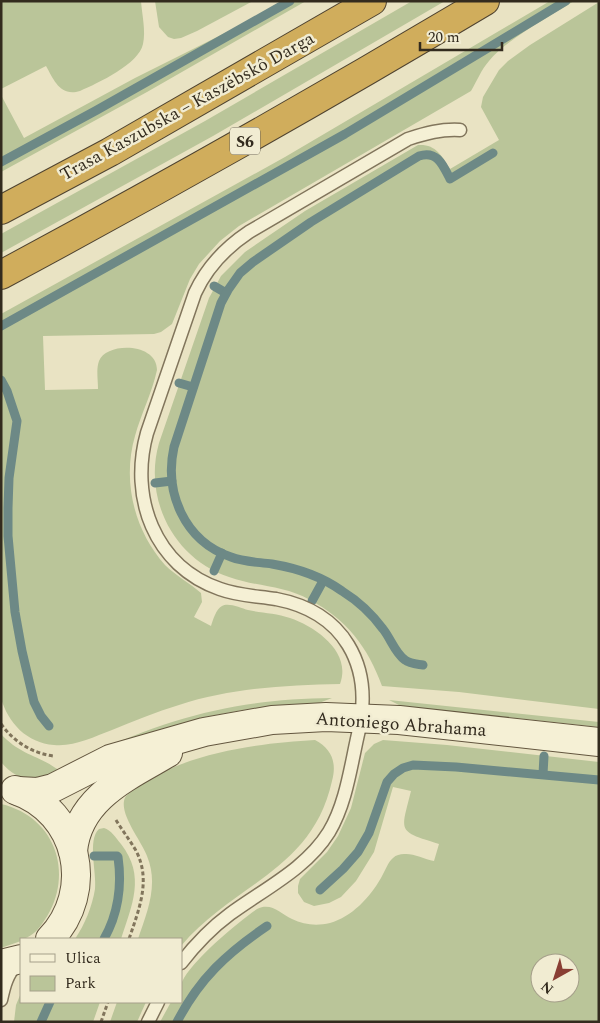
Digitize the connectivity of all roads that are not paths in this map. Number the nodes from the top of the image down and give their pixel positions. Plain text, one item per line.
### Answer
1 (372, 1) edge
2 (485, 1) edge
3 (460, 130) dead end
4 (1, 210) edge
5 (1, 275) edge
6 (361, 718) junction
7 (204, 732) junction
8 (599, 742) edge
9 (7, 786) edge
10 (73, 851) junction
11 (51, 938) edge
12 (14, 961) edge
13 (182, 962) edge
14 (1, 1000) edge
15 (158, 1003) edge
16 (148, 1022) edge

1 - 4 highway, Trasa Kaszubska – Kaszëbskô Darga
2 - 5 highway, S6
3 - 6 lane
6 - 7 main road, Antoniego Abrahama
6 - 8 main road, Antoniego Abrahama
6 - 13 lane
7 - 9 main road, Antoniego Abrahama
7 - 10 main road, Antoniego Abrahama
9 - 10 main road
10 - 11 main road
12 - 14 lane
15 - 16 lane

